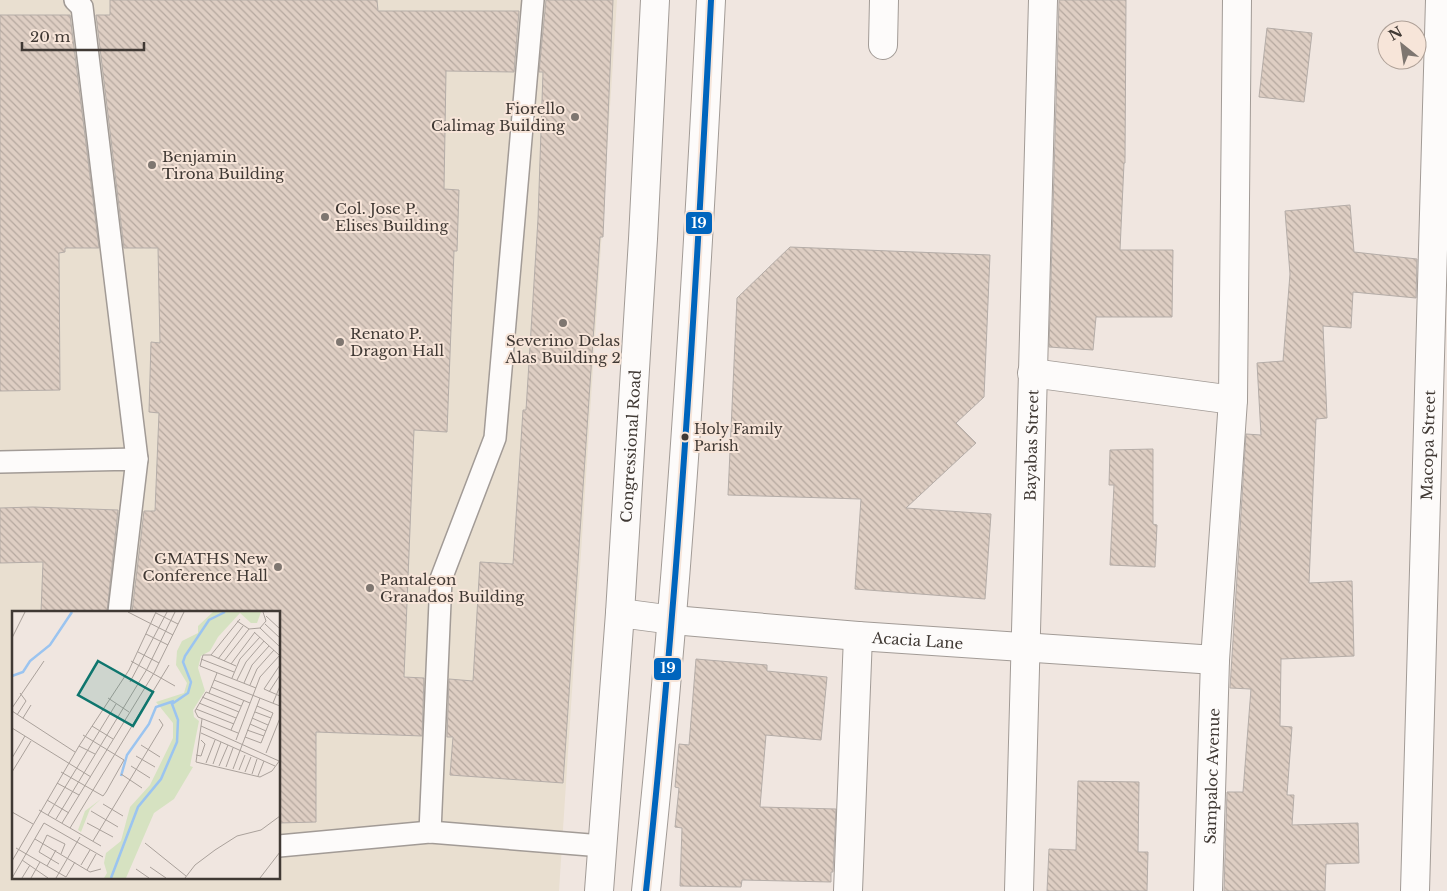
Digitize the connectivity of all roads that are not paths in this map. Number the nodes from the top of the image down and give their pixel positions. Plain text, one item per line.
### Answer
1 (76, 0) edge
2 (533, 0) edge
3 (655, 0) edge
4 (711, 0) edge
5 (884, 0) edge
6 (1043, 0) edge
7 (1237, 0) edge
8 (1440, 0) edge
9 (883, 45) dead end
10 (1032, 373) junction
11 (1233, 400) junction
12 (137, 459) junction
13 (0, 462) edge
14 (119, 611) edge
15 (620, 612) junction
16 (673, 620) junction
17 (858, 636) junction
18 (1026, 647) junction
19 (1215, 660) junction
20 (430, 832) junction
21 (280, 846) edge
22 (602, 846) junction
23 (599, 891) edge
24 (646, 891) edge
25 (848, 891) edge
26 (1019, 891) edge
27 (1208, 891) edge
28 (1415, 891) edge

1 - 12 lane
2 - 20 lane
3 - 15 street, Congressional Road
4 - 16 street
5 - 9 street
6 - 10 street, Bayabas Street
7 - 11 street, Sampaloc Avenue
8 - 28 street, Macopa Street
10 - 11 street
10 - 18 street, Bayabas Street
11 - 19 street, Sampaloc Avenue
12 - 13 lane
12 - 14 lane
15 - 16 street, Acacia Lane
15 - 22 street, Congressional Road
16 - 17 street, Acacia Lane
16 - 24 street
17 - 18 street, Acacia Lane
17 - 25 street
18 - 19 street, Acacia Lane
18 - 26 street, Bayabas Street
19 - 27 street, Sampaloc Avenue
20 - 21 lane
20 - 22 lane
22 - 23 street, Congressional Road

